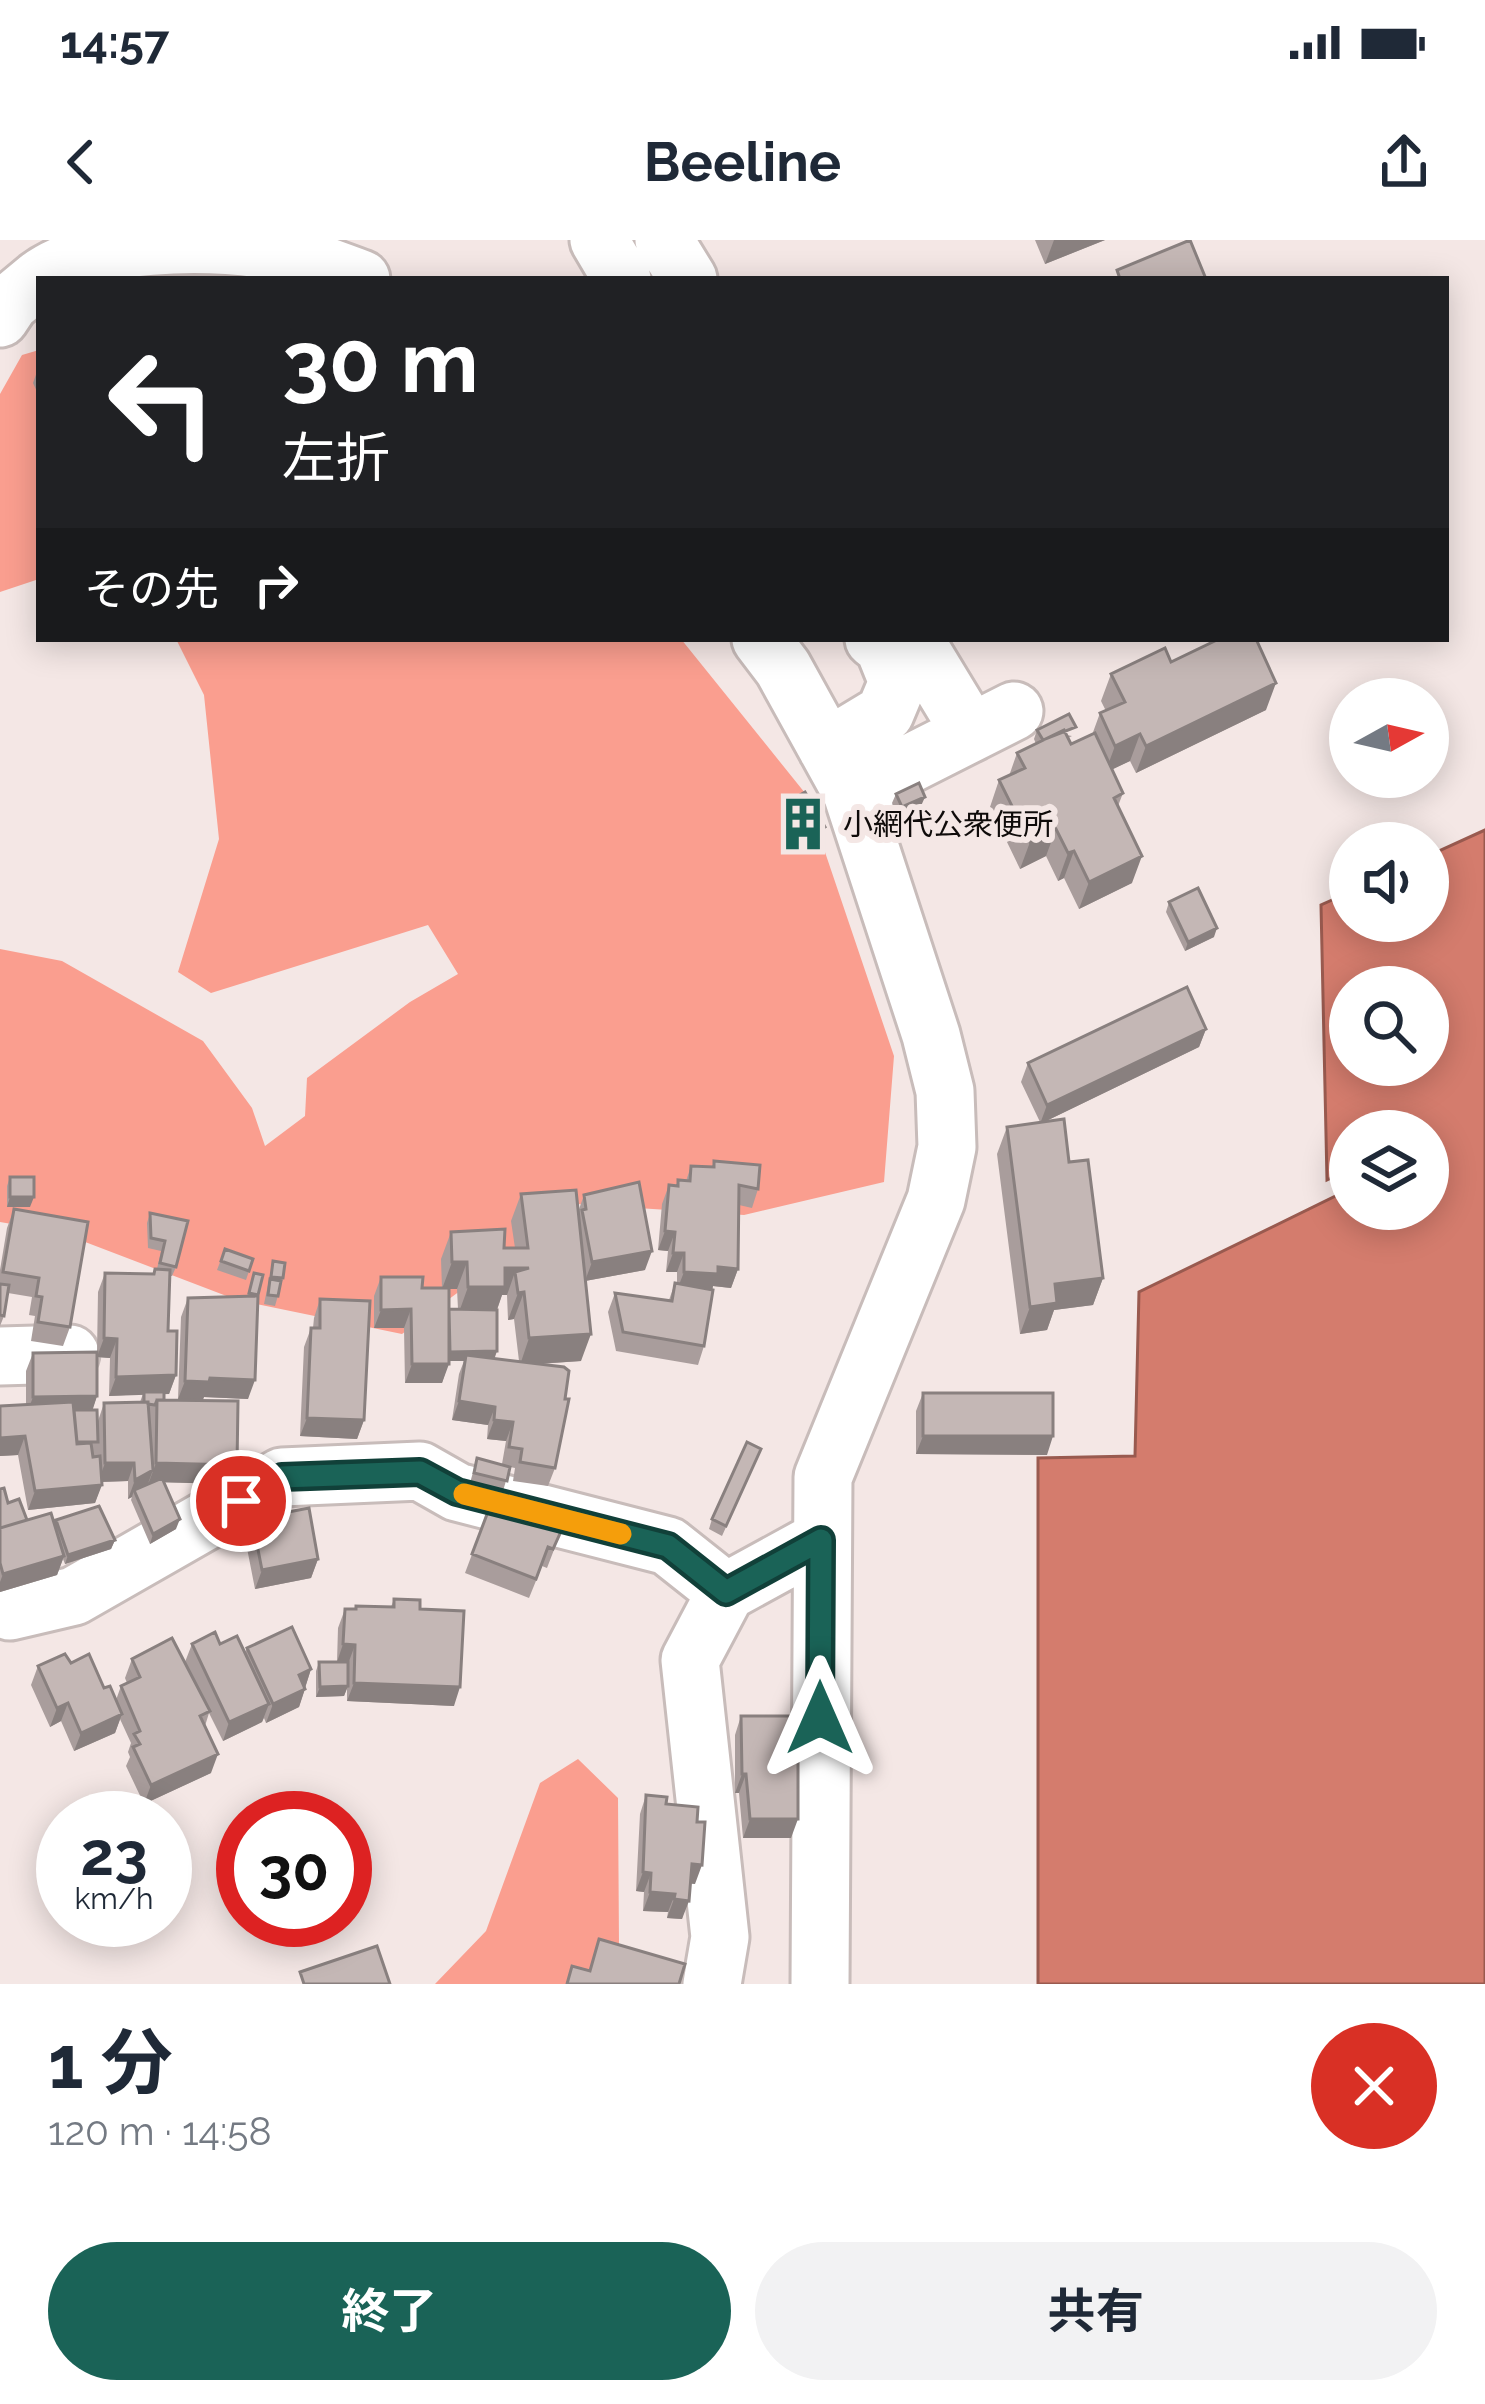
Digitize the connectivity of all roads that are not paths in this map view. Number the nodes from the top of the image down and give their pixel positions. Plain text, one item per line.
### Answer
1 (599, 240) edge
2 (664, 240) edge
3 (43, 276) edge
4 (352, 276) edge
5 (620, 276) edge
6 (686, 276) edge
7 (36, 281) edge
8 (0, 318) edge
9 (763, 642) edge
10 (878, 642) edge
11 (917, 642) edge
12 (840, 771) junction
13 (70, 1354) edge
14 (0, 1356) edge
15 (821, 1540) junction
16 (726, 1592) junction
17 (0, 1606) edge
18 (712, 1984) edge
19 (820, 1984) edge

1 - 5 street
2 - 6 street
3 - 4 street
7 - 8 street
9 - 12 street
10 - 12 street
11 - 12 street
12 - 15 street
13 - 14 street
15 - 16 street
15 - 19 street
16 - 17 street
16 - 18 street

